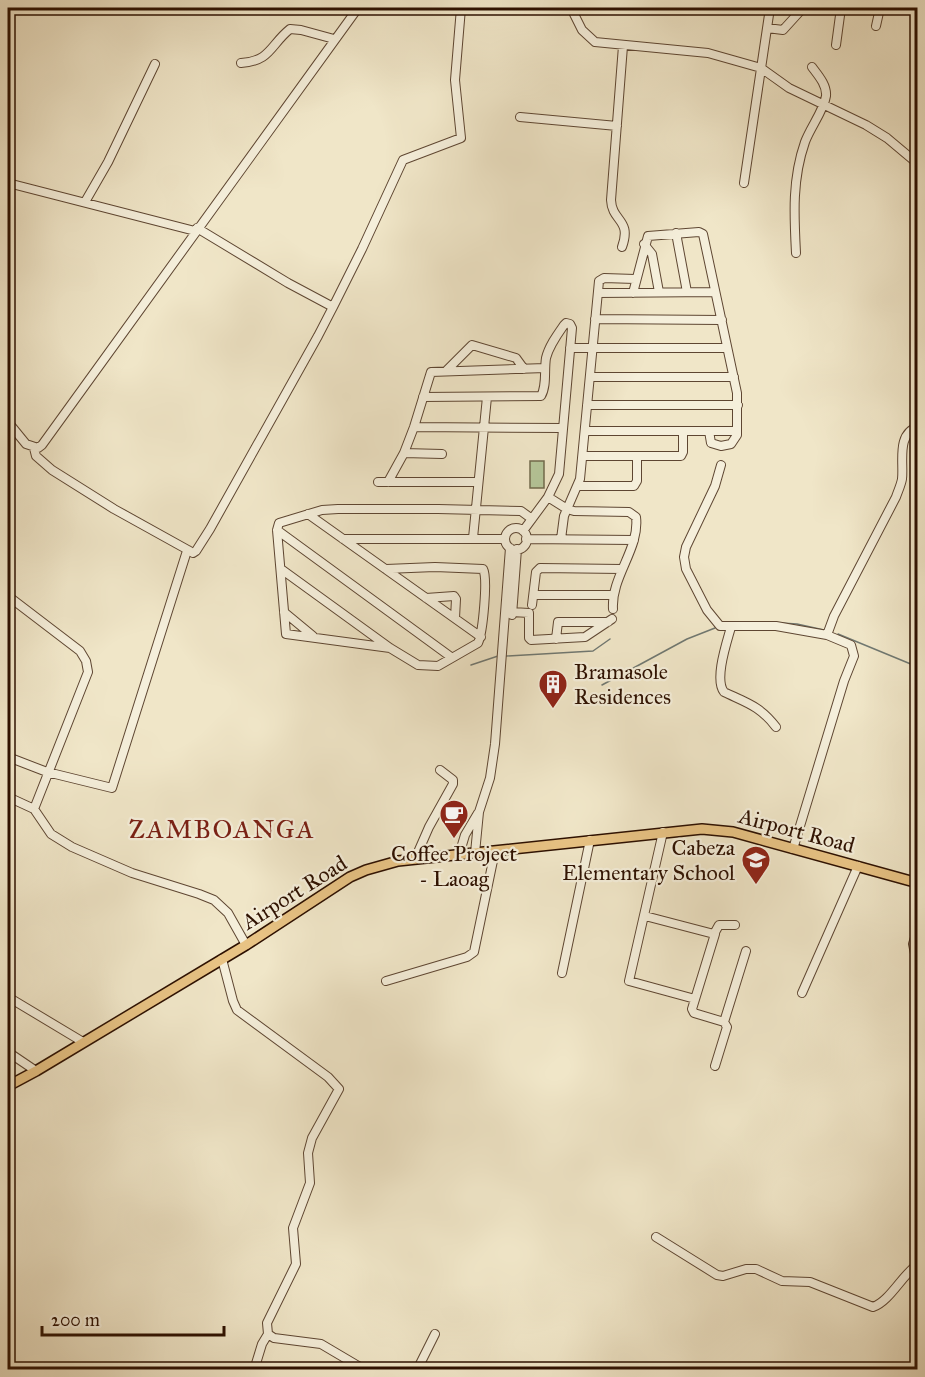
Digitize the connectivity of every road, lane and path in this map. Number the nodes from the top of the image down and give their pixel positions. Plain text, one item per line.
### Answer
1 (357, 8) edge
2 (461, 8) edge
3 (571, 8) edge
4 (770, 8) edge
5 (803, 8) edge
6 (841, 8) edge
7 (880, 8) edge
8 (876, 26) dead end
9 (767, 28) junction
10 (334, 39) junction
11 (836, 45) dead end
12 (623, 46) junction
13 (241, 63) dead end
14 (155, 64) dead end
15 (812, 67) dead end
16 (761, 68) junction
17 (824, 104) junction
18 (520, 117) dead end
19 (617, 126) junction
20 (918, 164) edge
21 (8, 183) edge
22 (744, 183) dead end
23 (85, 202) junction
24 (196, 230) junction
25 (676, 233) junction
26 (645, 244) junction
27 (622, 247) dead end
28 (795, 253) dead end
29 (635, 279) junction
30 (633, 292) junction
31 (659, 292) junction
32 (687, 292) junction
33 (715, 292) junction
34 (598, 293) junction
35 (333, 307) junction
36 (595, 319) junction
37 (722, 320) junction
38 (570, 348) junction
39 (592, 348) junction
40 (728, 348) junction
41 (544, 368) junction
42 (524, 369) junction
43 (447, 370) junction
44 (590, 377) junction
45 (734, 377) junction
46 (423, 397) junction
47 (487, 397) junction
48 (586, 405) junction
49 (738, 405) junction
50 (8, 422) edge
51 (414, 427) junction
52 (484, 427) junction
53 (918, 427) edge
54 (562, 428) junction
55 (585, 431) junction
56 (683, 431) junction
57 (709, 431) junction
58 (737, 431) junction
59 (34, 448) junction
60 (404, 453) junction
61 (442, 454) dead end
62 (583, 456) junction
63 (637, 456) junction
64 (721, 465) dead end
65 (378, 482) dead end
66 (388, 482) junction
67 (478, 482) junction
68 (578, 486) junction
69 (548, 497) junction
70 (475, 509) junction
71 (567, 509) junction
72 (308, 514) junction
73 (532, 519) junction
74 (277, 530) junction
75 (524, 535) junction
76 (473, 538) junction
77 (343, 539) junction
78 (505, 539) junction
79 (561, 539) junction
80 (634, 540) junction
81 (513, 549) junction
82 (188, 550) junction
83 (281, 569) junction
84 (386, 569) junction
85 (622, 569) junction
86 (512, 581) junction
87 (534, 595) junction
88 (612, 595) junction
89 (8, 596) edge
90 (426, 598) junction
91 (532, 605) dead end
92 (613, 609) dead end
93 (284, 612) junction
94 (512, 612) junction
95 (454, 618) junction
96 (731, 627) junction
97 (827, 635) junction
98 (504, 636) junction
99 (314, 637) junction
100 (481, 637) junction
101 (556, 639) junction
102 (390, 648) junction
103 (451, 657) junction
104 (776, 727) dead end
105 (8, 757) edge
106 (440, 770) dead end
107 (47, 771) junction
108 (8, 797) edge
109 (35, 805) junction
110 (479, 812) junction
111 (663, 832) junction
112 (590, 840) junction
113 (793, 849) junction
114 (495, 851) junction
115 (475, 853) junction
116 (459, 855) junction
117 (415, 860) junction
118 (858, 867) junction
119 (918, 883) edge
120 (645, 916) junction
121 (735, 925) dead end
122 (918, 928) edge
123 (715, 934) junction
124 (246, 945) junction
125 (746, 951) dead end
126 (222, 959) junction
127 (918, 968) edge
128 (562, 974) dead end
129 (386, 981) dead end
130 (802, 993) dead end
131 (8, 997) edge
132 (695, 999) junction
133 (724, 1022) junction
134 (83, 1042) junction
135 (8, 1052) edge
136 (715, 1066) dead end
137 (36, 1071) junction
138 (8, 1086) edge
139 (656, 1237) dead end
140 (918, 1264) edge
141 (268, 1334) junction
142 (435, 1334) dead end
143 (254, 1370) edge
144 (365, 1370) edge
145 (417, 1370) edge

1 - 10 street
2 - 35 street
3 - 12 street
4 - 9 street
5 - 9 street
6 - 11 street
7 - 8 street
9 - 16 street
10 - 13 street
10 - 24 street
12 - 16 street
12 - 19 street
14 - 23 street
15 - 17 street
16 - 17 street
16 - 22 street
17 - 20 street
17 - 28 street
18 - 19 street
19 - 27 street
21 - 23 street
23 - 24 street
24 - 35 street
24 - 59 street
25 - 26 street
25 - 32 street
25 - 33 street
26 - 29 street
26 - 31 street
29 - 30 street
29 - 34 street
30 - 31 street
30 - 34 street
31 - 32 street
32 - 33 street
33 - 37 street
34 - 36 street
35 - 82 street
36 - 37 street
36 - 39 street
37 - 40 street
38 - 39 street
38 - 41 street
38 - 54 street
39 - 40 street
39 - 44 street
40 - 45 street
41 - 42 street
41 - 47 street
42 - 43 street
42 - 43 street
43 - 46 street
44 - 45 street
44 - 48 street
45 - 49 street
46 - 47 street
46 - 51 street
47 - 52 street
48 - 49 street
48 - 55 street
49 - 58 street
50 - 59 street
51 - 52 street
51 - 60 street
52 - 54 street
52 - 67 street
53 - 97 street
54 - 69 street
55 - 56 street
55 - 62 street
56 - 57 street
56 - 63 street
57 - 58 street
57 - 58 street
59 - 82 street
60 - 61 street
60 - 66 street
62 - 63 street
62 - 68 street
63 - 68 street
64 - 96 street
65 - 66 street
66 - 67 street
67 - 70 street
68 - 71 street
69 - 71 street
69 - 73 street
70 - 72 street
70 - 73 street
70 - 76 street
71 - 79 street
71 - 80 street
72 - 74 street
72 - 77 street
73 - 75 street
74 - 83 street
74 - 103 street
75 - 78 street
75 - 79 street
75 - 81 street
76 - 77 street
76 - 78 street
77 - 84 street
78 - 81 street
79 - 80 street
80 - 85 street
81 - 86 street
82 - 107 street
83 - 93 street
83 - 102 street
84 - 90 street
84 - 100 street
85 - 87 street
85 - 88 street
86 - 94 street
86 - 98 street
87 - 88 street
87 - 91 street
88 - 92 street
89 - 107 street
90 - 95 street
90 - 95 street
93 - 99 street
93 - 99 street
94 - 98 street
94 - 101 street
95 - 100 street
96 - 97 street
96 - 104 street
97 - 113 street
98 - 110 street
99 - 102 street
100 - 103 street
101 - 101 street
102 - 103 street
105 - 107 street
106 - 117 street
107 - 109 street
108 - 109 street
109 - 124 street
110 - 115 street
110 - 116 street
111 - 112 main road, Airport Road
111 - 113 main road, Airport Road
111 - 120 street
112 - 114 main road, Airport Road
112 - 128 street
113 - 118 main road, Airport Road
114 - 115 main road, Airport Road
114 - 129 street
115 - 116 main road, Airport Road
116 - 117 main road, Airport Road
117 - 124 main road, Airport Road
118 - 119 main road, Airport Road
118 - 130 street
120 - 123 street
120 - 132 street
121 - 123 street
122 - 127 street
123 - 132 street
124 - 126 main road, Airport Road
125 - 133 street
126 - 134 main road, Airport Road
126 - 141 street
131 - 134 street
132 - 133 street
133 - 136 street
134 - 137 main road, Airport Road
135 - 137 street
137 - 138 main road, Airport Road
139 - 140 street
141 - 143 street
141 - 144 street
142 - 145 street

